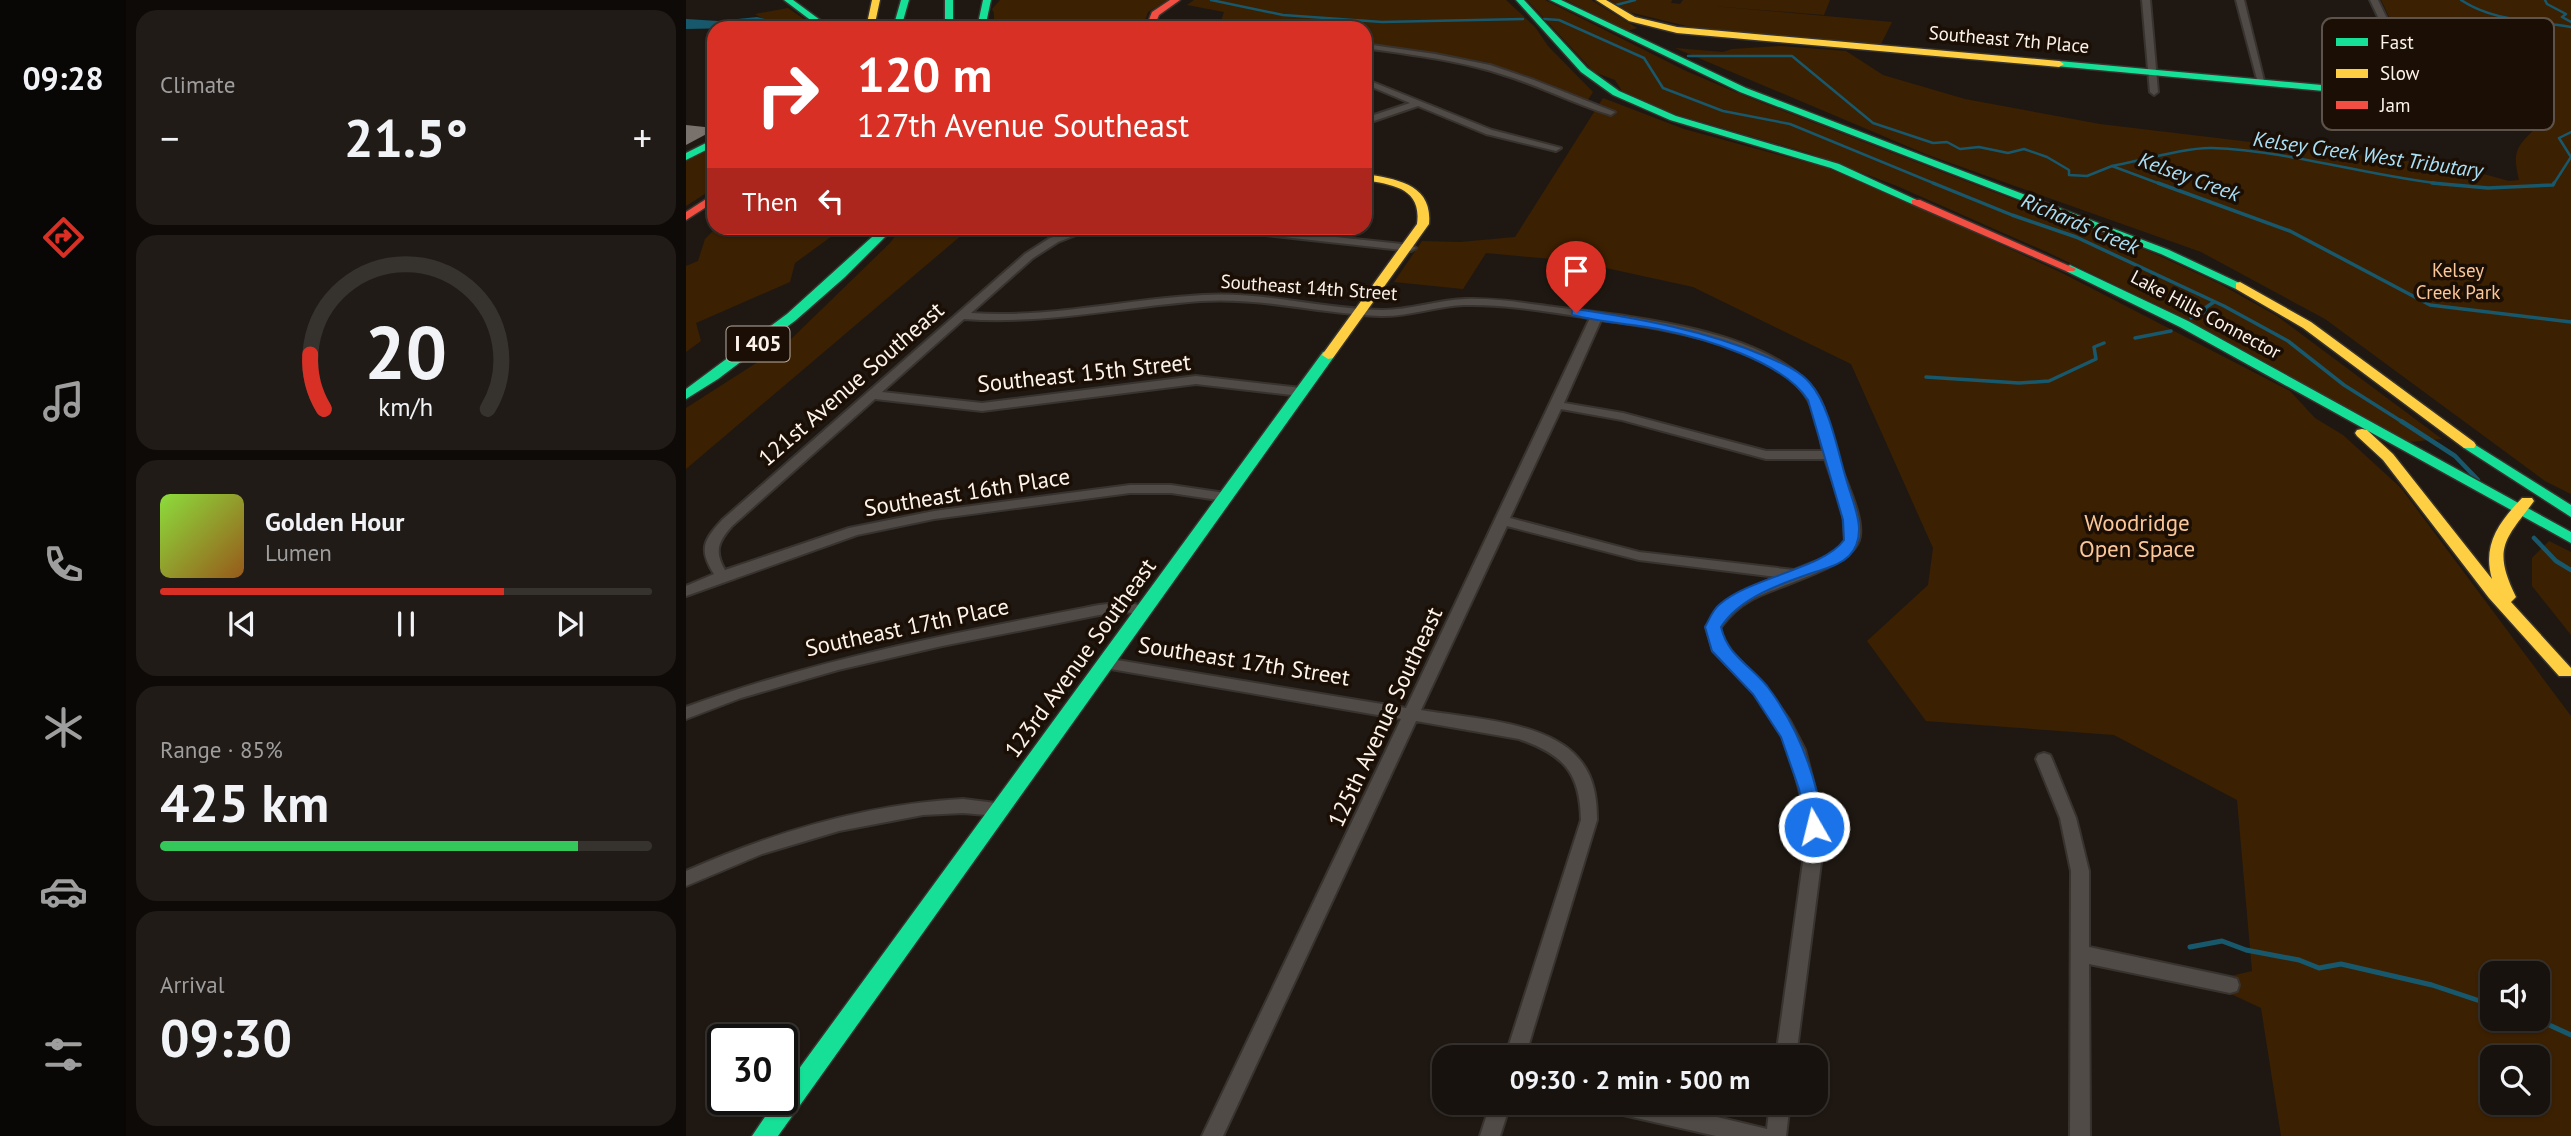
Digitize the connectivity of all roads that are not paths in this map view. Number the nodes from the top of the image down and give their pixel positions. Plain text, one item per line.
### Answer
1 (788, 0) edge
2 (905, 0) edge
3 (949, 0) edge
4 (970, 0) edge
5 (987, 0) edge
6 (1176, 0) edge
7 (1520, 0) edge
8 (1554, 0) edge
9 (1600, 0) edge
10 (2146, 0) edge
11 (2240, 0) edge
12 (2374, 0) edge
13 (875, 2) edge
14 (2383, 18) edge
15 (817, 21) edge
16 (871, 21) edge
17 (899, 21) edge
18 (949, 21) edge
19 (973, 21) edge
20 (982, 21) edge
21 (1152, 21) edge
22 (1372, 47) edge
23 (2153, 73) junction
24 (2262, 83) junction
25 (1372, 84) edge
26 (2322, 88) edge
27 (2154, 92) dead end
28 (1417, 103) junction
29 (1611, 112) dead end
30 (1372, 119) edge
31 (707, 146) edge
32 (1556, 148) dead end
33 (686, 157) edge
34 (1372, 178) edge
35 (707, 202) edge
36 (707, 214) edge
37 (686, 217) edge
38 (686, 227) edge
39 (881, 235) edge
40 (1065, 235) edge
41 (1291, 235) edge
42 (1409, 248) junction
43 (1361, 311) junction
44 (1597, 315) junction
45 (963, 316) junction
46 (2304, 390) junction
47 (1301, 392) junction
48 (686, 394) edge
49 (873, 395) junction
50 (1558, 405) junction
51 (1830, 455) junction
52 (2538, 493) junction
53 (1225, 497) junction
54 (2518, 509) junction
55 (2571, 512) edge
56 (1502, 520) junction
57 (2571, 538) edge
58 (1792, 574) junction
59 (722, 576) junction
60 (686, 591) edge
61 (1143, 610) junction
62 (1105, 663) junction
63 (2568, 676) edge
64 (686, 713) edge
65 (1412, 714) junction
66 (2044, 759) dead end
67 (998, 810) junction
68 (686, 879) edge
69 (2082, 954) junction
70 (2230, 985) dead end
71 (1519, 1045) edge
72 (1788, 1045) edge
73 (1497, 1115) edge
74 (1667, 1115) edge
75 (1778, 1115) edge
76 (764, 1136) edge
77 (1212, 1136) edge
78 (1490, 1136) edge
79 (1760, 1136) edge
80 (1776, 1136) edge
81 (2080, 1136) edge

1 - 15 main road
2 - 17 main road
3 - 18 main road
4 - 19 main road
5 - 20 main road
6 - 21 main road
7 - 46 main road, Lake Hills Connector
8 - 52 main road, Lake Hills Connector
9 - 23 main road, Southeast 7th Place
10 - 23 street
11 - 24 street
12 - 14 street
13 - 16 main road
22 - 29 street
23 - 24 main road, Southeast 7th Place
23 - 27 street
24 - 26 main road, Southeast 7th Place
25 - 28 street
28 - 30 street
28 - 32 street
31 - 33 main road
34 - 42 main road, 123rd Avenue Southeast
35 - 37 main road
36 - 38 main road
39 - 48 main road, I 405
40 - 45 street, 121st Avenue Southeast
41 - 42 street
42 - 43 main road, 123rd Avenue Southeast
43 - 44 street, Southeast 14th Street
43 - 45 street, Southeast 14th Street
43 - 47 main road, 123rd Avenue Southeast
44 - 50 street, 125th Avenue Southeast
44 - 51 street, Southeast 14th Street
45 - 49 street, 121st Avenue Southeast
46 - 54 main road, Lake Hills Connector
46 - 63 main road
47 - 49 street, Southeast 15th Street
47 - 53 main road, 123rd Avenue Southeast
49 - 59 street, 121st Avenue Southeast
50 - 51 street
50 - 56 street, 125th Avenue Southeast
51 - 58 street, Southeast 14th Street
52 - 54 main road
52 - 55 main road, Lake Hills Connector
53 - 59 street, Southeast 16th Place
53 - 61 main road, 123rd Avenue Southeast
54 - 57 main road, Lake Hills Connector
54 - 63 main road
56 - 58 street
56 - 65 street, 125th Avenue Southeast
58 - 72 street, Southeast 14th Street
59 - 60 street
61 - 62 main road, 123rd Avenue Southeast
61 - 64 street, Southeast 17th Place
62 - 65 street, Southeast 17th Street
62 - 67 main road, 123rd Avenue Southeast
65 - 71 street, Southeast 17th Street
65 - 77 street, 125th Avenue Southeast
66 - 69 street
67 - 68 street
67 - 76 main road, 123rd Avenue Southeast
69 - 70 street
69 - 81 street
73 - 78 street
74 - 79 street
75 - 80 street

